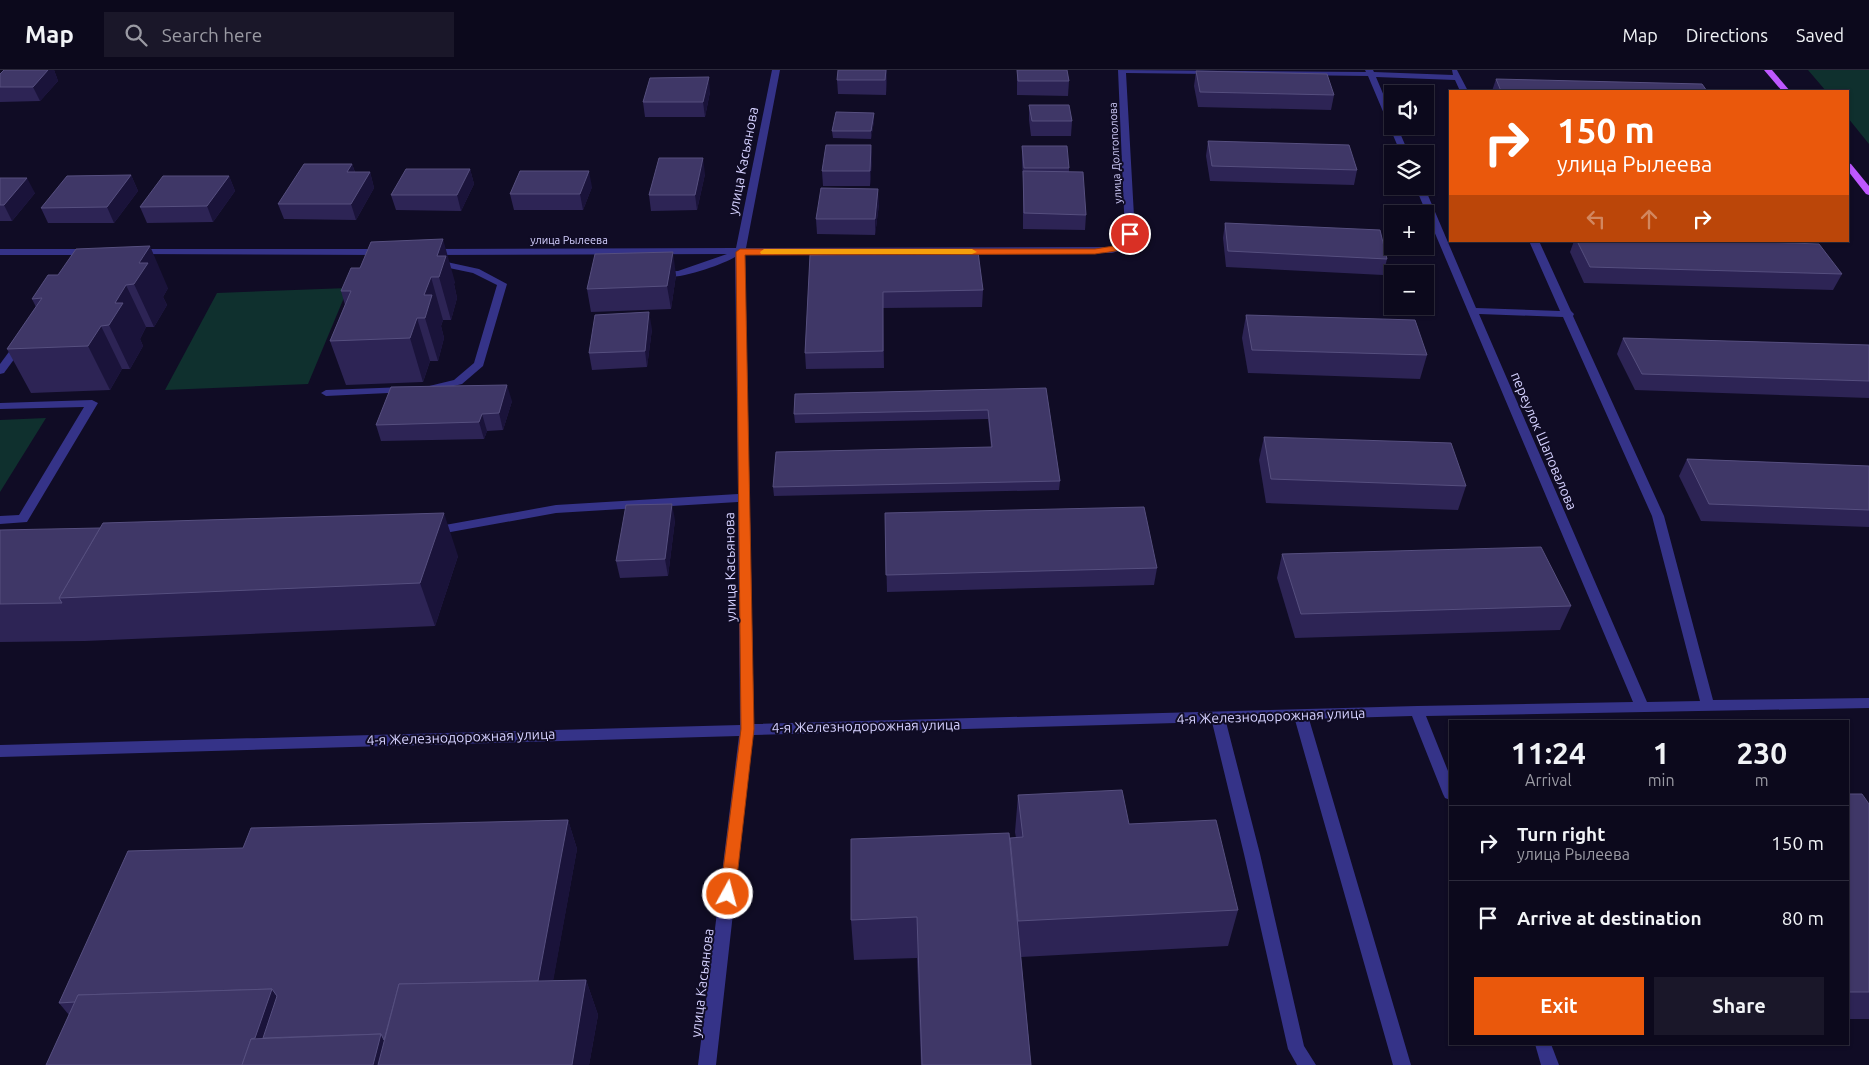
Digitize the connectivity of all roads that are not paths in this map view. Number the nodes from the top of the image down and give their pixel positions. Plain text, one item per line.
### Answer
1 (776, 70) edge
2 (1122, 70) edge
3 (1768, 70) edge
4 (1370, 72) edge
5 (1456, 74) edge
6 (1464, 90) edge
7 (1785, 90) edge
8 (1384, 104) edge
9 (1849, 167) edge
10 (1869, 192) edge
11 (1423, 195) edge
12 (1130, 234) joint
13 (1534, 242) edge
14 (0, 252) edge
15 (129, 252) edge
16 (740, 252) junction
17 (388, 253) edge
18 (91, 255) edge
19 (649, 274) edge
20 (1472, 311) junction
21 (1569, 314) junction
22 (30, 331) edge
23 (0, 371) edge
24 (326, 393) dead end
25 (0, 406) edge
26 (744, 498) junction
27 (0, 520) edge
28 (418, 534) edge
29 (1869, 703) edge
30 (1708, 706) junction
31 (1642, 707) junction
32 (1417, 711) junction
33 (1301, 715) junction
34 (1218, 718) junction
35 (748, 729) junction
36 (0, 751) edge
37 (1449, 791) edge
38 (1542, 1045) edge
39 (707, 1065) edge
40 (1308, 1065) edge
41 (1402, 1065) edge
42 (1550, 1065) edge

1 - 16 street, улица Касьянова
2 - 4 street
2 - 12 street, улица Долгополова
3 - 7 main road
4 - 5 street
4 - 8 street
5 - 6 street
9 - 10 main road
11 - 20 street, переулок Шаповалова
12 - 16 street, улица Рылеева
13 - 21 street
14 - 18 street
15 - 17 street
16 - 19 street
16 - 24 street, улица Рылеева
16 - 26 street, улица Касьянова
20 - 21 street
20 - 31 street, переулок Шаповалова
21 - 30 street
22 - 23 street
25 - 27 street
26 - 28 street
26 - 35 street, улица Касьянова
29 - 30 street, 4-я Железнодорожная улица
30 - 31 street, 4-я Железнодорожная улица
31 - 32 street, 4-я Железнодорожная улица
32 - 33 street, 4-я Железнодорожная улица
32 - 37 street
33 - 34 street, 4-я Железнодорожная улица
33 - 41 street
34 - 35 street, 4-я Железнодорожная улица
34 - 40 street
35 - 36 street, 4-я Железнодорожная улица
35 - 39 street, улица Касьянова
38 - 42 street

